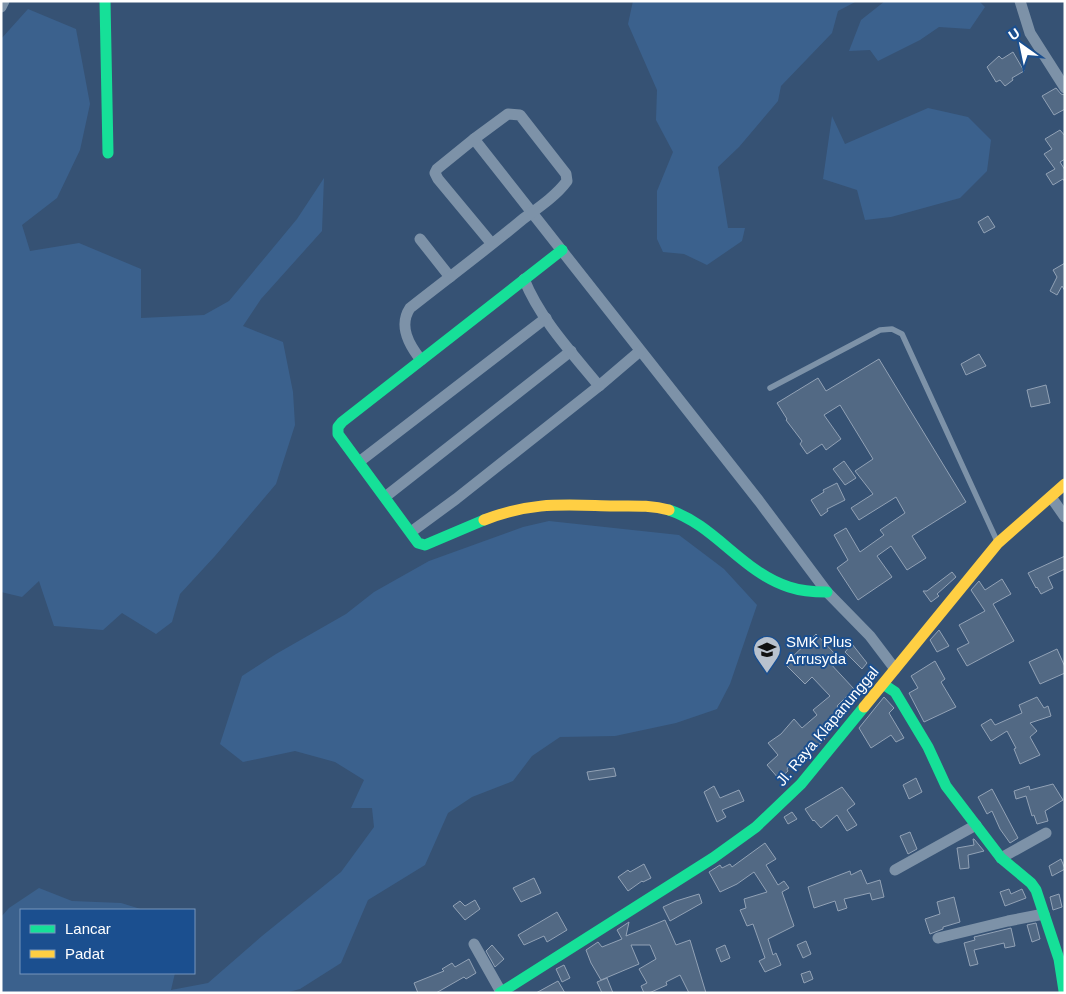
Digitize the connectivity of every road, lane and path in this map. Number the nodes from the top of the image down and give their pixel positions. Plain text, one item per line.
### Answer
1 (4, 1) edge
2 (105, 1) edge
3 (1020, 1) edge
4 (1, 7) edge
5 (1065, 88) edge
6 (474, 138) junction
7 (108, 153) dead end
8 (532, 213) junction
9 (420, 239) dead end
10 (492, 244) junction
11 (562, 250) junction
12 (450, 277) junction
13 (524, 279) junction
14 (546, 318) junction
15 (640, 351) junction
16 (571, 352) junction
17 (421, 360) junction
18 (599, 386) junction
19 (770, 388) dead end
20 (359, 462) junction
21 (1065, 484) edge
22 (385, 497) junction
23 (1051, 497) junction
24 (1065, 517) edge
25 (411, 532) junction
26 (998, 543) junction
27 (827, 592) junction
28 (895, 669) junction
29 (883, 684) junction
30 (976, 825) junction
31 (1046, 833) dead end
32 (1001, 858) junction
33 (895, 870) dead end
34 (1044, 914) junction
35 (938, 938) dead end
36 (474, 944) dead end
37 (1064, 991) edge
38 (501, 992) edge

1 - 4 street
2 - 7 street
3 - 5 street
6 - 8 street
6 - 8 street
6 - 10 street
8 - 10 street
8 - 11 street
9 - 12 street
10 - 12 street
11 - 13 street
11 - 15 street
12 - 17 street
13 - 14 street
13 - 17 street
14 - 16 street
14 - 20 street
15 - 18 street
15 - 27 street
16 - 18 street
16 - 22 street
17 - 20 street
18 - 25 street
19 - 26 lane
20 - 22 street
21 - 23 street, Jl. Raya Klapanunggal
22 - 25 street
23 - 24 street
23 - 26 street, Jl. Raya Klapanunggal
25 - 27 street
26 - 28 street, Jl. Raya Klapanunggal
27 - 28 street
28 - 29 street, Jl. Raya Klapanunggal
29 - 30 street
29 - 38 street, Jl. Raya Klapanunggal
30 - 32 street
30 - 33 street
31 - 32 street
32 - 34 street
34 - 35 street
34 - 37 street
36 - 38 street

